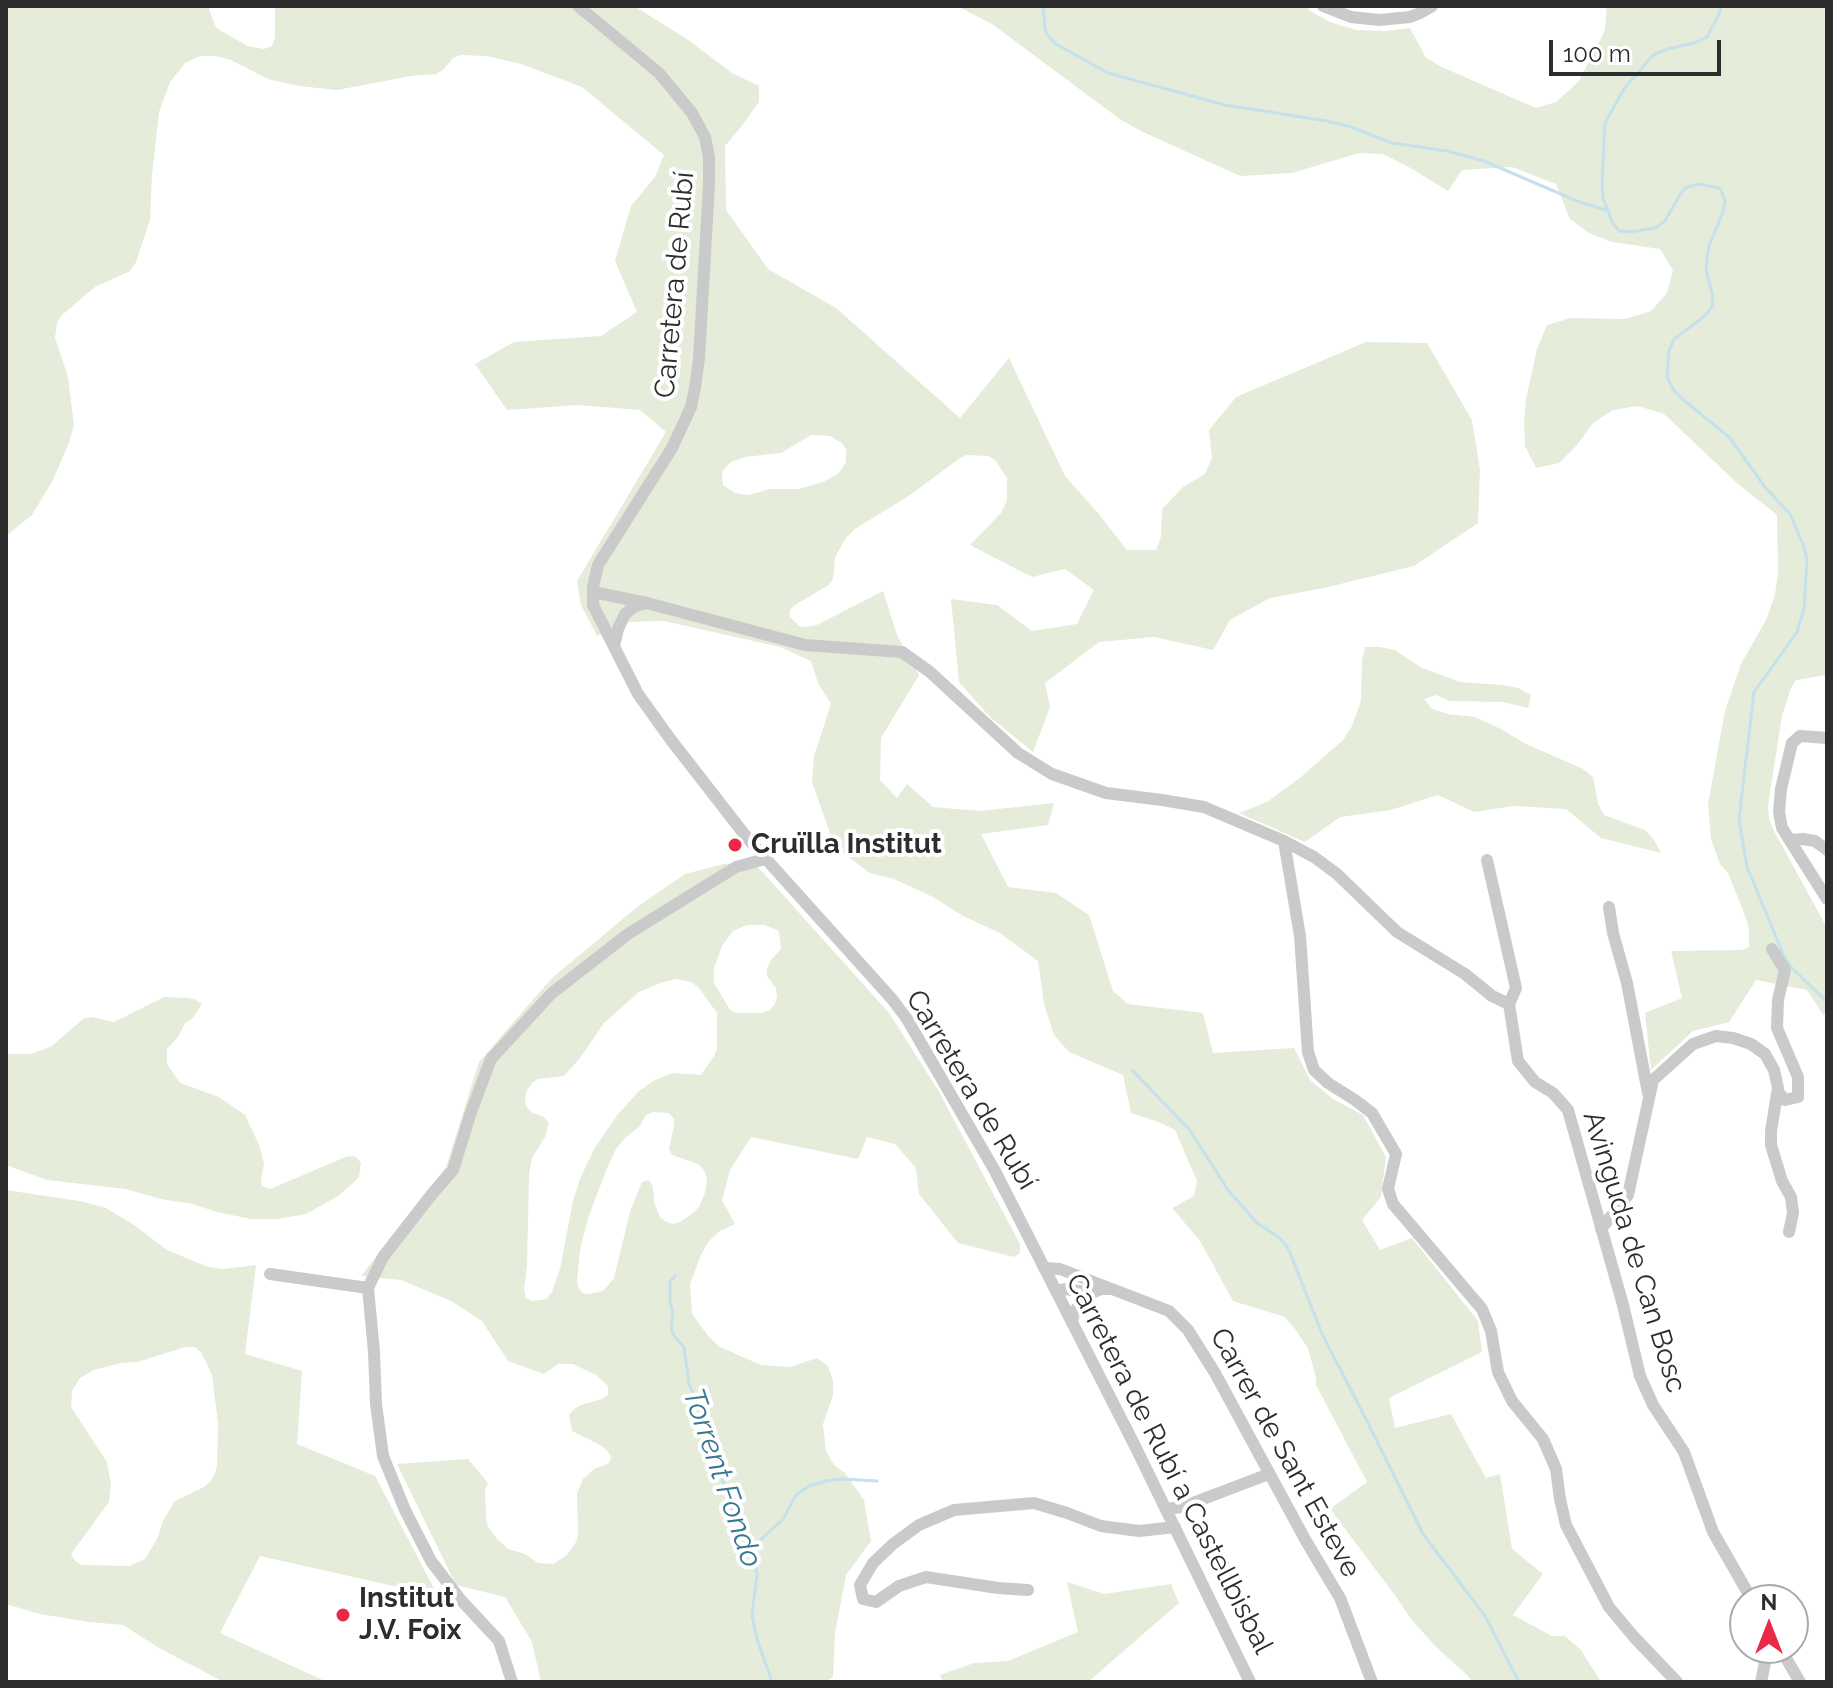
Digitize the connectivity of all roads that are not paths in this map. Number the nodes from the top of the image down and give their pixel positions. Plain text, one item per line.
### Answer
1 (578, 6) edge
2 (1323, 6) edge
3 (1432, 6) edge
4 (593, 592) junction
5 (625, 597) junction
6 (607, 601) junction
7 (647, 603) junction
8 (597, 613) junction
9 (620, 614) junction
10 (614, 646) junction
11 (1827, 738) edge
12 (748, 839) junction
13 (1790, 840) junction
14 (1284, 841) junction
15 (1827, 850) edge
16 (765, 859) junction
17 (1487, 860) dead end
18 (736, 867) junction
19 (1827, 899) edge
20 (1609, 907) dead end
21 (1772, 949) dead end
22 (1509, 1004) junction
23 (1778, 1092) junction
24 (1648, 1096) junction
25 (1601, 1229) junction
26 (1789, 1232) dead end
27 (270, 1274) dead end
28 (1050, 1280) junction
29 (368, 1288) junction
30 (1112, 1289) junction
31 (1093, 1293) junction
32 (1072, 1323) junction
33 (1269, 1474) junction
34 (1166, 1509) junction
35 (1175, 1527) junction
36 (1743, 1584) edge
37 (1028, 1590) dead end
38 (1789, 1664) edge
39 (512, 1682) edge
40 (1250, 1682) edge
41 (1372, 1682) edge
42 (1677, 1682) edge
43 (1800, 1682) edge

1 - 4 street, Carretera de Rubí
2 - 3 street
4 - 5 street
4 - 8 street, Carretera de Rubí
5 - 6 street
5 - 7 street
6 - 8 street
6 - 9 street
7 - 9 street
7 - 14 street
8 - 9 street
8 - 10 street, Carretera de Rubí
9 - 10 street
10 - 12 street, Carretera de Rubí
11 - 13 street
12 - 16 street, Carretera de Rubí
12 - 18 street
13 - 15 street
13 - 19 street
14 - 22 street
14 - 42 street
16 - 18 street
16 - 28 street, Carretera de Rubí
17 - 22 street, Avinguda de Can Bosc
18 - 29 street
20 - 24 street
21 - 23 street
22 - 25 street, Avinguda de Can Bosc
23 - 24 street
23 - 26 street
24 - 25 street
25 - 36 street, Avinguda de Can Bosc
27 - 29 street
28 - 30 street, Carrer de Sant Esteve
28 - 31 street
28 - 32 street, Carretera de Rubí a Castellbisbal
29 - 39 street
30 - 31 street
30 - 33 street, Carrer de Sant Esteve
31 - 32 street
32 - 34 street, Carretera de Rubí a Castellbisbal
33 - 34 street
33 - 41 street, Carrer de Sant Esteve
34 - 35 street, Carretera de Rubí a Castellbisbal
35 - 37 street
35 - 40 street, Carretera de Rubí a Castellbisbal
38 - 43 street

